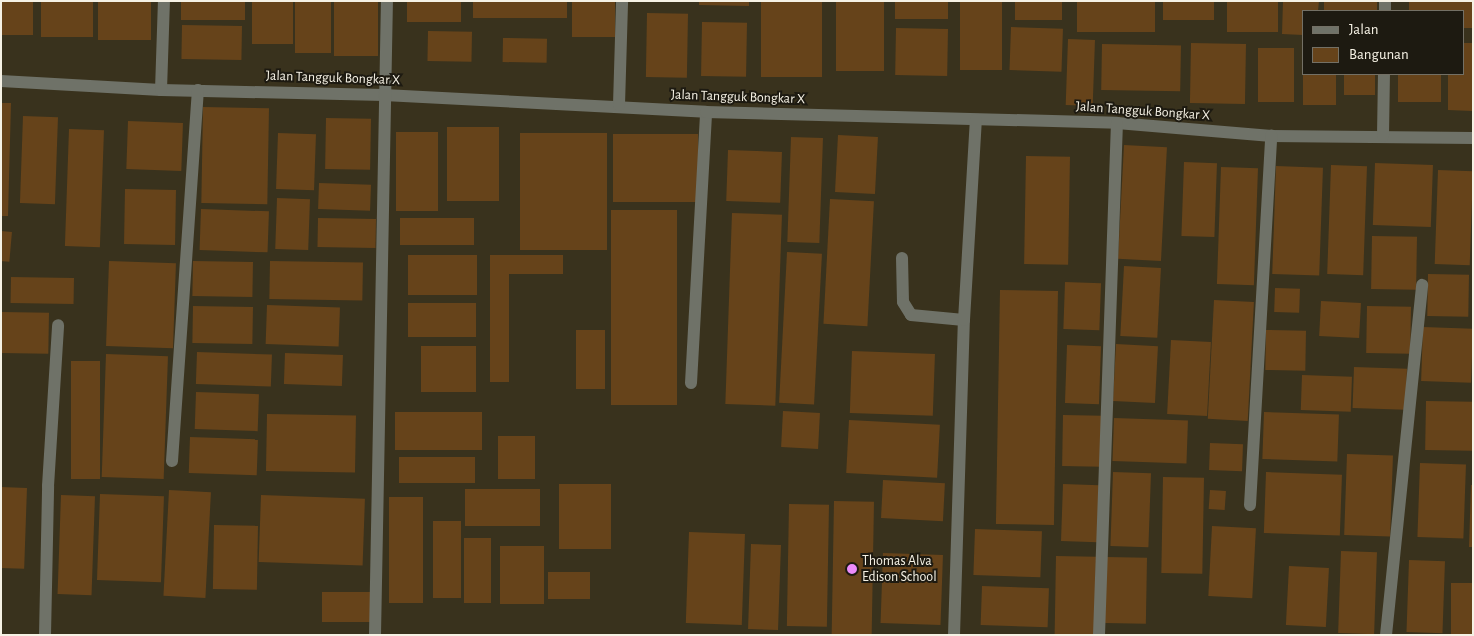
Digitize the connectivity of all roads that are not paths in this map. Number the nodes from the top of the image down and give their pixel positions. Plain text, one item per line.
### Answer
1 (164, 1) edge
2 (387, 1) edge
3 (622, 1) edge
4 (1384, 75) edge
5 (1, 82) edge
6 (161, 90) junction
7 (198, 90) junction
8 (384, 95) junction
9 (619, 105) junction
10 (706, 112) junction
11 (976, 120) junction
12 (1116, 123) junction
13 (1271, 136) junction
14 (1383, 136) junction
15 (1473, 138) edge
16 (902, 258) dead end
17 (1422, 285) dead end
18 (964, 320) junction
19 (58, 325) dead end
20 (691, 383) dead end
21 (172, 461) dead end
22 (1250, 505) dead end
23 (45, 635) edge
24 (375, 635) edge
25 (954, 635) edge
26 (1099, 635) edge
27 (1386, 635) edge

1 - 6 street
2 - 8 street
3 - 9 street
4 - 14 street
5 - 6 street, Jalan Tangguk Bongkar X
6 - 7 street, Jalan Tangguk Bongkar X
7 - 8 street, Jalan Tangguk Bongkar X
7 - 21 street
8 - 9 street, Jalan Tangguk Bongkar X
8 - 24 street
9 - 10 street, Jalan Tangguk Bongkar X
10 - 11 street, Jalan Tangguk Bongkar X
10 - 20 street
11 - 12 street, Jalan Tangguk Bongkar X
11 - 18 street
12 - 13 street, Jalan Tangguk Bongkar X
12 - 26 street
13 - 14 street, Jalan Tangguk Bongkar X
13 - 22 street
14 - 15 street, Jalan Tangguk Bongkar X
16 - 18 street
17 - 27 street
18 - 25 street
19 - 23 street

